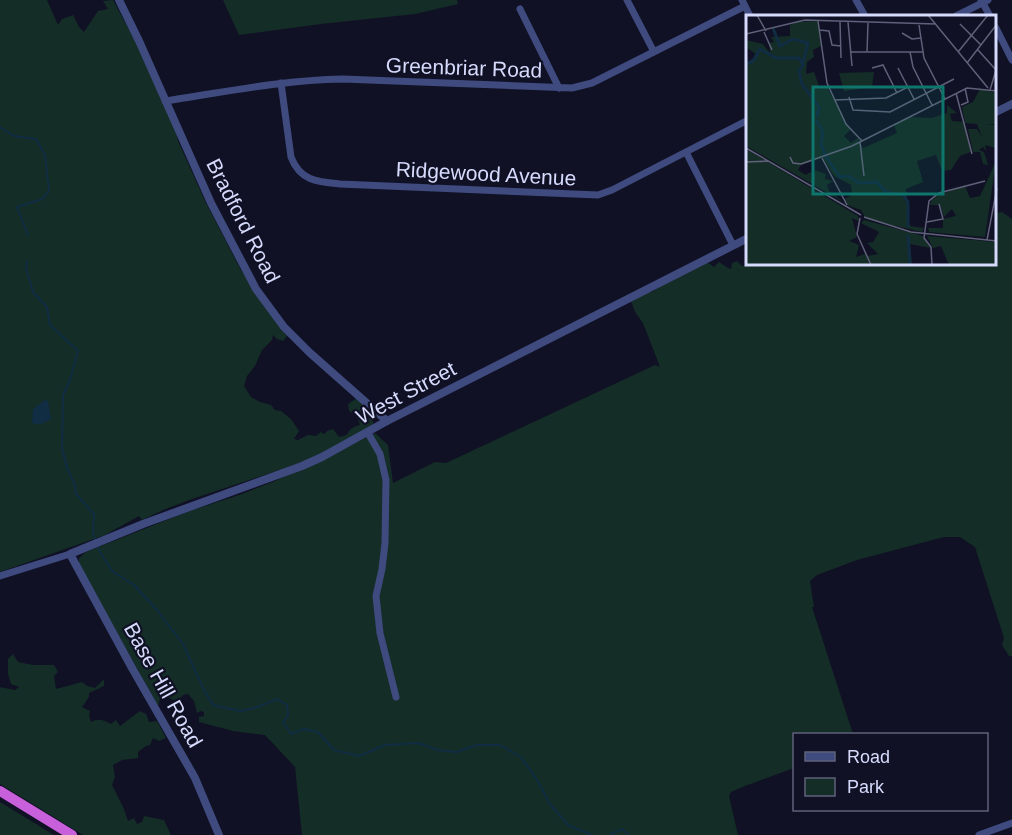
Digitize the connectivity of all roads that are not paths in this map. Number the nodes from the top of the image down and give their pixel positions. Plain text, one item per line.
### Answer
1 (119, 0) edge
2 (627, 0) edge
3 (856, 0) edge
4 (984, 1) edge
5 (743, 3) edge
6 (519, 9) dead end
7 (864, 15) edge
8 (958, 15) edge
9 (990, 15) edge
10 (997, 30) edge
11 (654, 52) junction
12 (1012, 60) edge
13 (281, 83) junction
14 (559, 88) junction
15 (165, 101) junction
16 (1012, 104) edge
17 (997, 112) edge
18 (746, 121) edge
19 (686, 152) junction
20 (746, 239) edge
21 (733, 246) junction
22 (387, 421) junction
23 (368, 433) junction
24 (70, 554) junction
25 (0, 576) edge
26 (396, 697) dead end
27 (0, 791) edge
28 (1012, 823) edge
29 (72, 835) edge
30 (219, 835) edge
31 (979, 835) edge

1 - 15 street, Bradford Road
2 - 11 street
3 - 7 street
4 - 8 street
4 - 9 street
5 - 11 street, Greenbriar Road
6 - 14 street
10 - 12 street
11 - 14 street, Greenbriar Road
13 - 14 street, Greenbriar Road
13 - 15 street, Greenbriar Road
13 - 19 street, Ridgewood Avenue
15 - 22 street, Bradford Road
16 - 17 street
18 - 19 street, Ridgewood Avenue
19 - 21 street
20 - 21 street, West Street
21 - 22 street, West Street
22 - 23 street, West Street
23 - 24 street, West Street
23 - 26 street
24 - 25 street
24 - 30 street, Base Hill Road
27 - 29 highway
28 - 31 street

